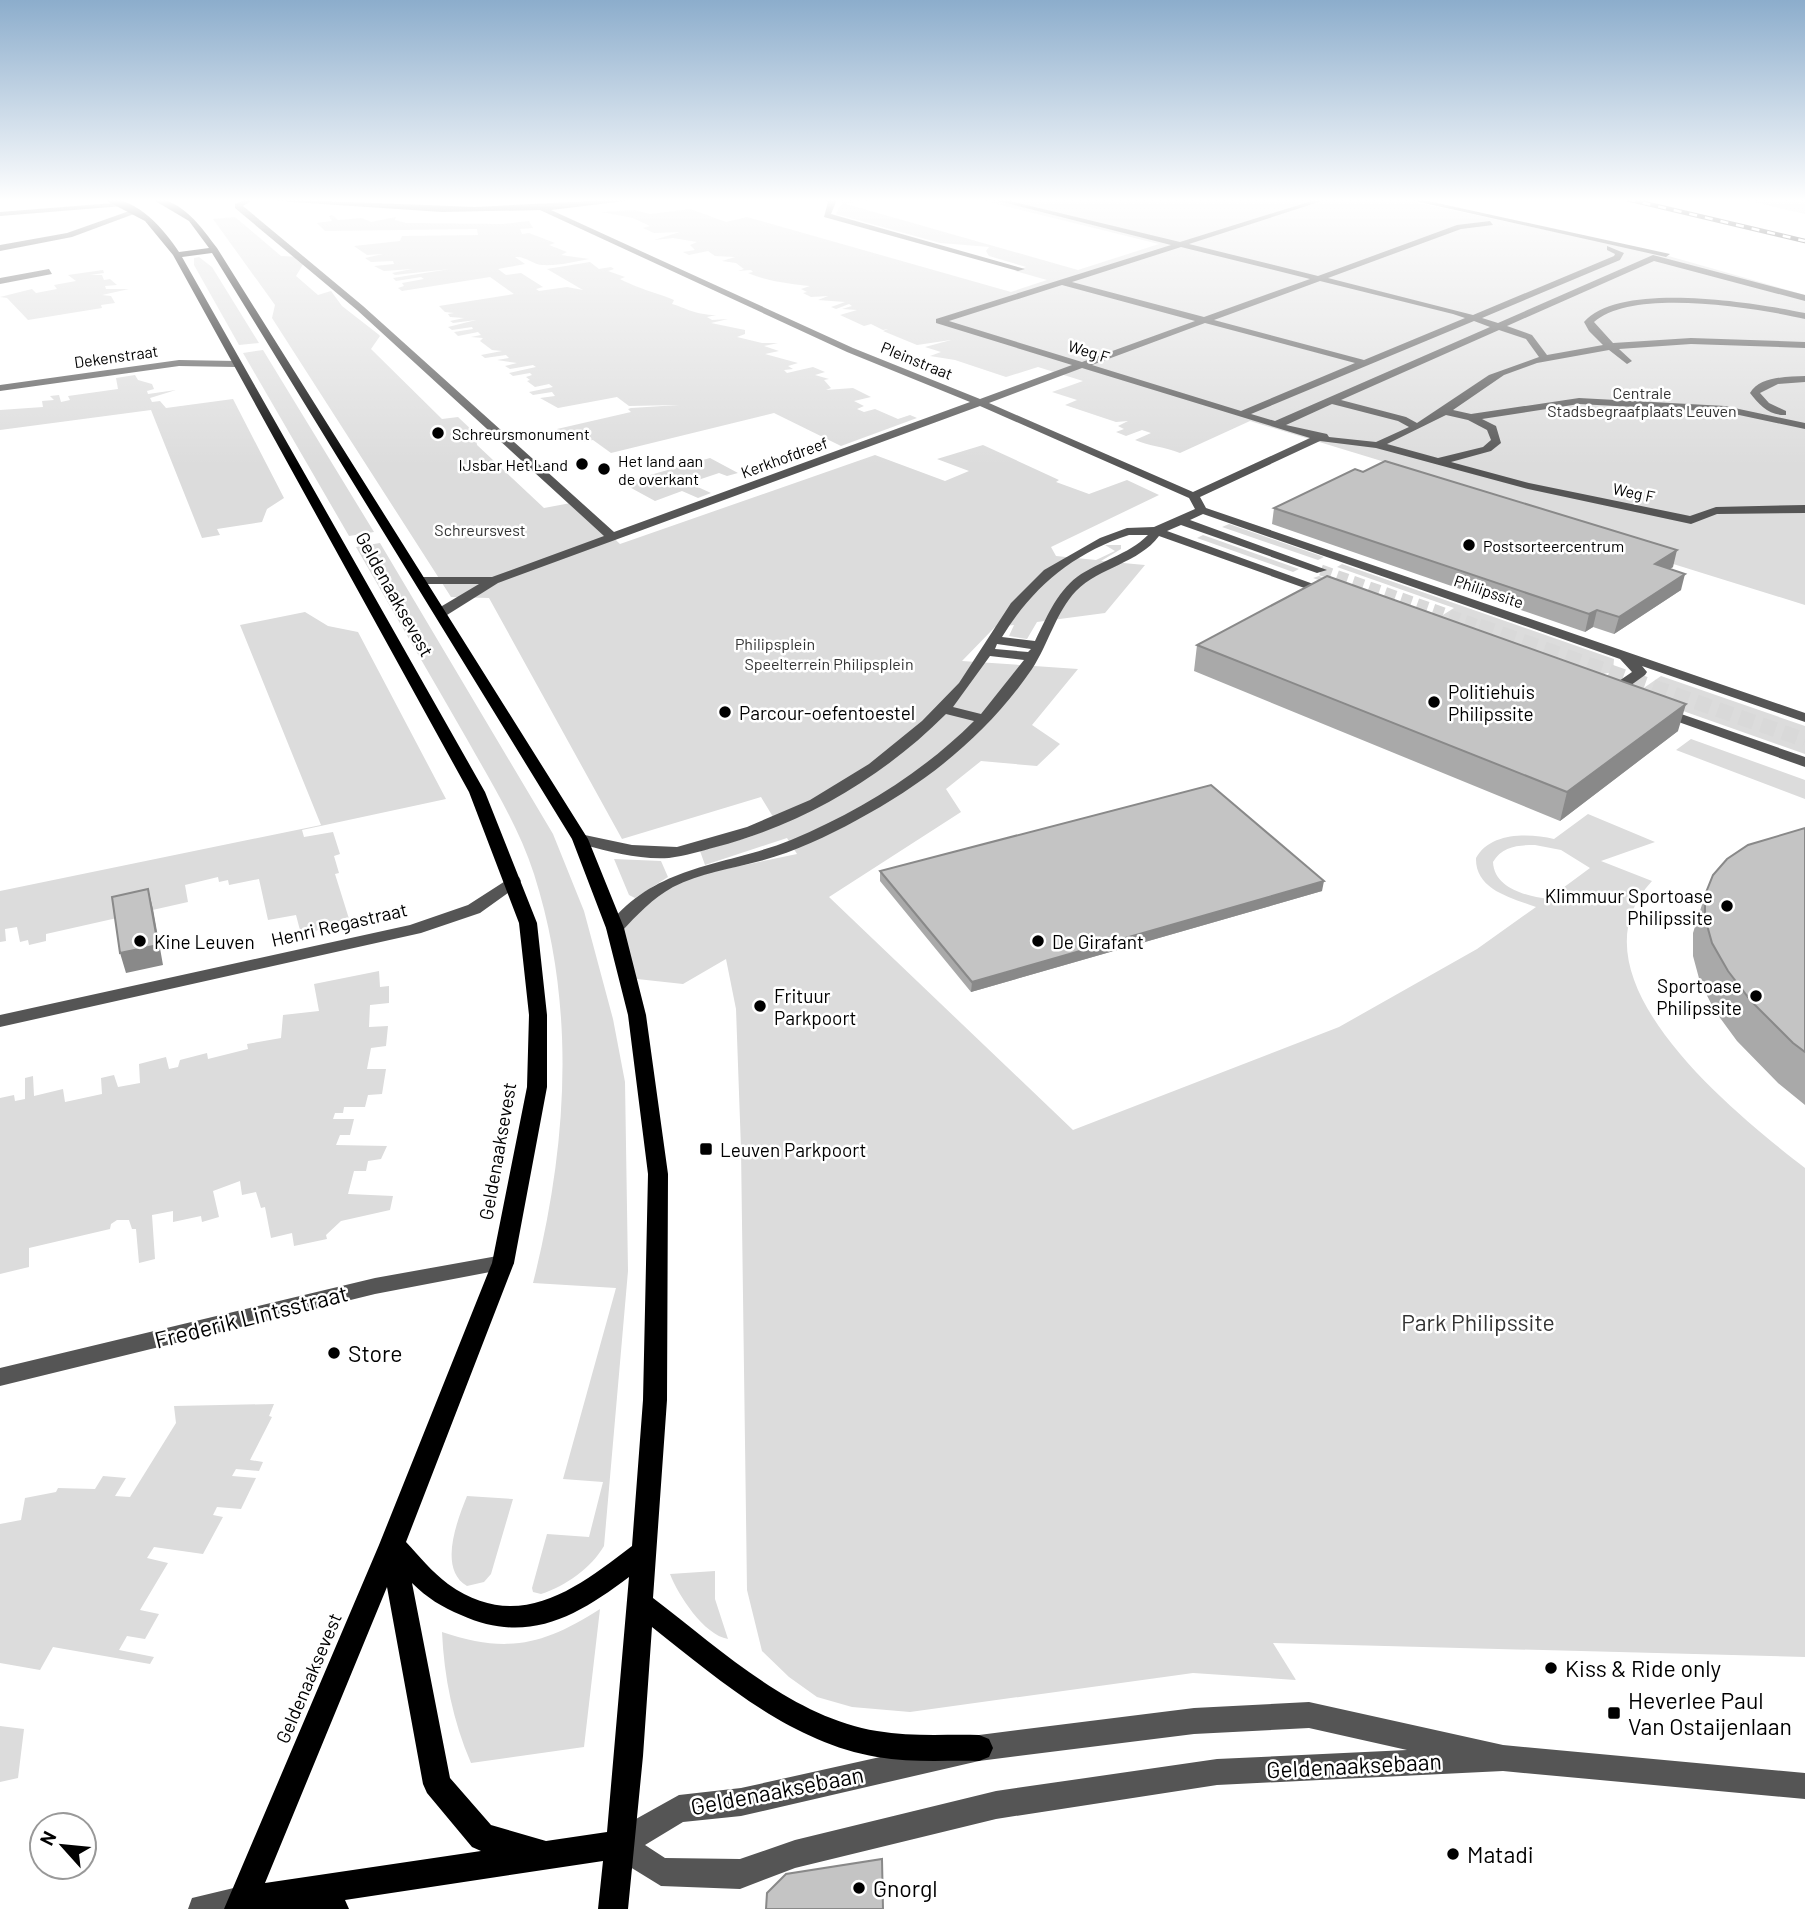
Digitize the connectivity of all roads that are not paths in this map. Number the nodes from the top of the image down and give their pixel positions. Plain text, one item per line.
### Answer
1 (195, 288) edge
2 (238, 288) edge
3 (336, 288) edge
4 (715, 288) edge
5 (1043, 288) edge
6 (1085, 288) edge
7 (1293, 288) edge
8 (1361, 288) edge
9 (1545, 288) edge
10 (1584, 288) edge
11 (1767, 288) edge
12 (1805, 298) edge
13 (961, 314) junction
14 (1805, 316) edge
15 (1471, 319) junction
16 (1205, 320) junction
17 (1496, 326) junction
18 (1035, 338) dead end
19 (1805, 345) edge
20 (1610, 348) junction
21 (1082, 351) dead end
22 (1545, 359) junction
23 (1628, 361) dead end
24 (1090, 363) junction
25 (1365, 363) junction
26 (236, 364) junction
27 (1805, 379) edge
28 (0, 388) edge
29 (1330, 400) junction
30 (982, 403) junction
31 (1445, 412) junction
32 (1240, 415) junction
33 (1471, 416) junction
34 (1805, 420) edge
35 (1276, 425) junction
36 (1805, 426) edge
37 (1416, 427) junction
38 (1324, 435) junction
39 (1377, 445) junction
40 (1440, 461) junction
41 (1192, 496) junction
42 (1805, 509) edge
43 (1202, 510) junction
44 (1180, 520) junction
45 (1157, 531) junction
46 (612, 537) junction
47 (1342, 559) junction
48 (1321, 570) junction
49 (420, 580) junction
50 (494, 580) junction
51 (1298, 581) junction
52 (1349, 599) edge
53 (442, 612) junction
54 (992, 646) junction
55 (1035, 652) junction
56 (1623, 656) junction
57 (1625, 697) edge
58 (1651, 707) edge
59 (943, 709) junction
60 (1805, 718) edge
61 (982, 719) junction
62 (1805, 762) edge
63 (580, 839) junction
64 (513, 881) junction
65 (615, 928) junction
66 (0, 1021) edge
67 (503, 1262) junction
68 (0, 1377) edge
69 (392, 1545) junction
70 (644, 1551) junction
71 (639, 1603) junction
72 (979, 1748) junction
73 (1503, 1758) junction
74 (1805, 1786) edge
75 (620, 1844) junction
76 (546, 1854) junction
77 (240, 1905) edge
78 (203, 1909) edge
79 (334, 1909) edge
80 (613, 1909) edge

1 - 26 main road, Geldenaaksevest
2 - 49 main road, Geldenaaksevest
3 - 46 street
4 - 30 street, Pleinstraat
5 - 13 street, Weg F
6 - 16 street
7 - 16 street, Kerkhofdreef
8 - 15 street
9 - 15 street
10 - 17 street
11 - 12 street
13 - 18 street
13 - 24 street, Weg F
14 - 20 street
15 - 17 street
15 - 25 street
16 - 24 street, Kerkhofdreef
16 - 25 street
17 - 22 street
17 - 29 street
19 - 20 street
20 - 22 street
20 - 23 street
21 - 24 street
22 - 31 street
24 - 30 street, Kerkhofdreef
24 - 32 street, Weg F
25 - 32 street
26 - 28 street, Dekenstraat
26 - 64 main road, Geldenaaksevest
27 - 34 street
29 - 35 street
29 - 37 street
30 - 41 street, Pleinstraat
30 - 46 street, Kerkhofdreef
31 - 33 street
31 - 37 street
32 - 35 street, Weg F
33 - 36 street
33 - 40 street
35 - 38 street, Weg F
37 - 39 street
38 - 39 street, Weg F
38 - 41 street
39 - 40 street, Weg F
40 - 42 street, Weg F
41 - 43 street
43 - 44 street
43 - 47 street, Philipssite
44 - 45 street
44 - 48 street
45 - 51 street
45 - 54 street
45 - 55 street
46 - 50 street, Kerkhofdreef
47 - 48 street
47 - 56 street, Philipssite
48 - 51 street
49 - 50 street, Kerkhofdreef
49 - 53 main road, Geldenaaksevest
50 - 53 street, Kerkhofdreef
51 - 52 street
53 - 63 main road, Geldenaaksevest
54 - 55 street
54 - 59 street
55 - 61 street
56 - 57 street
56 - 60 street, Philipssite
58 - 62 street
59 - 61 street
59 - 63 street
61 - 65 street
63 - 65 main road, Geldenaaksevest
64 - 66 street, Henri Regastraat
64 - 67 main road, Geldenaaksevest
65 - 70 main road, Geldenaaksevest
67 - 68 street, Frederik Lintsstraat
67 - 69 main road, Geldenaaksevest
69 - 70 main road
69 - 76 main road
69 - 77 main road, Geldenaaksevest
70 - 71 main road, Geldenaaksevest
71 - 72 main road
71 - 75 main road, Geldenaaksevest
72 - 73 street, Geldenaaksebaan
72 - 75 street, Geldenaaksebaan
73 - 74 street, Geldenaaksebaan
73 - 75 street, Geldenaaksebaan
75 - 76 main road
75 - 80 main road, Geldenaaksevest
76 - 77 main road
77 - 78 street
77 - 79 main road

